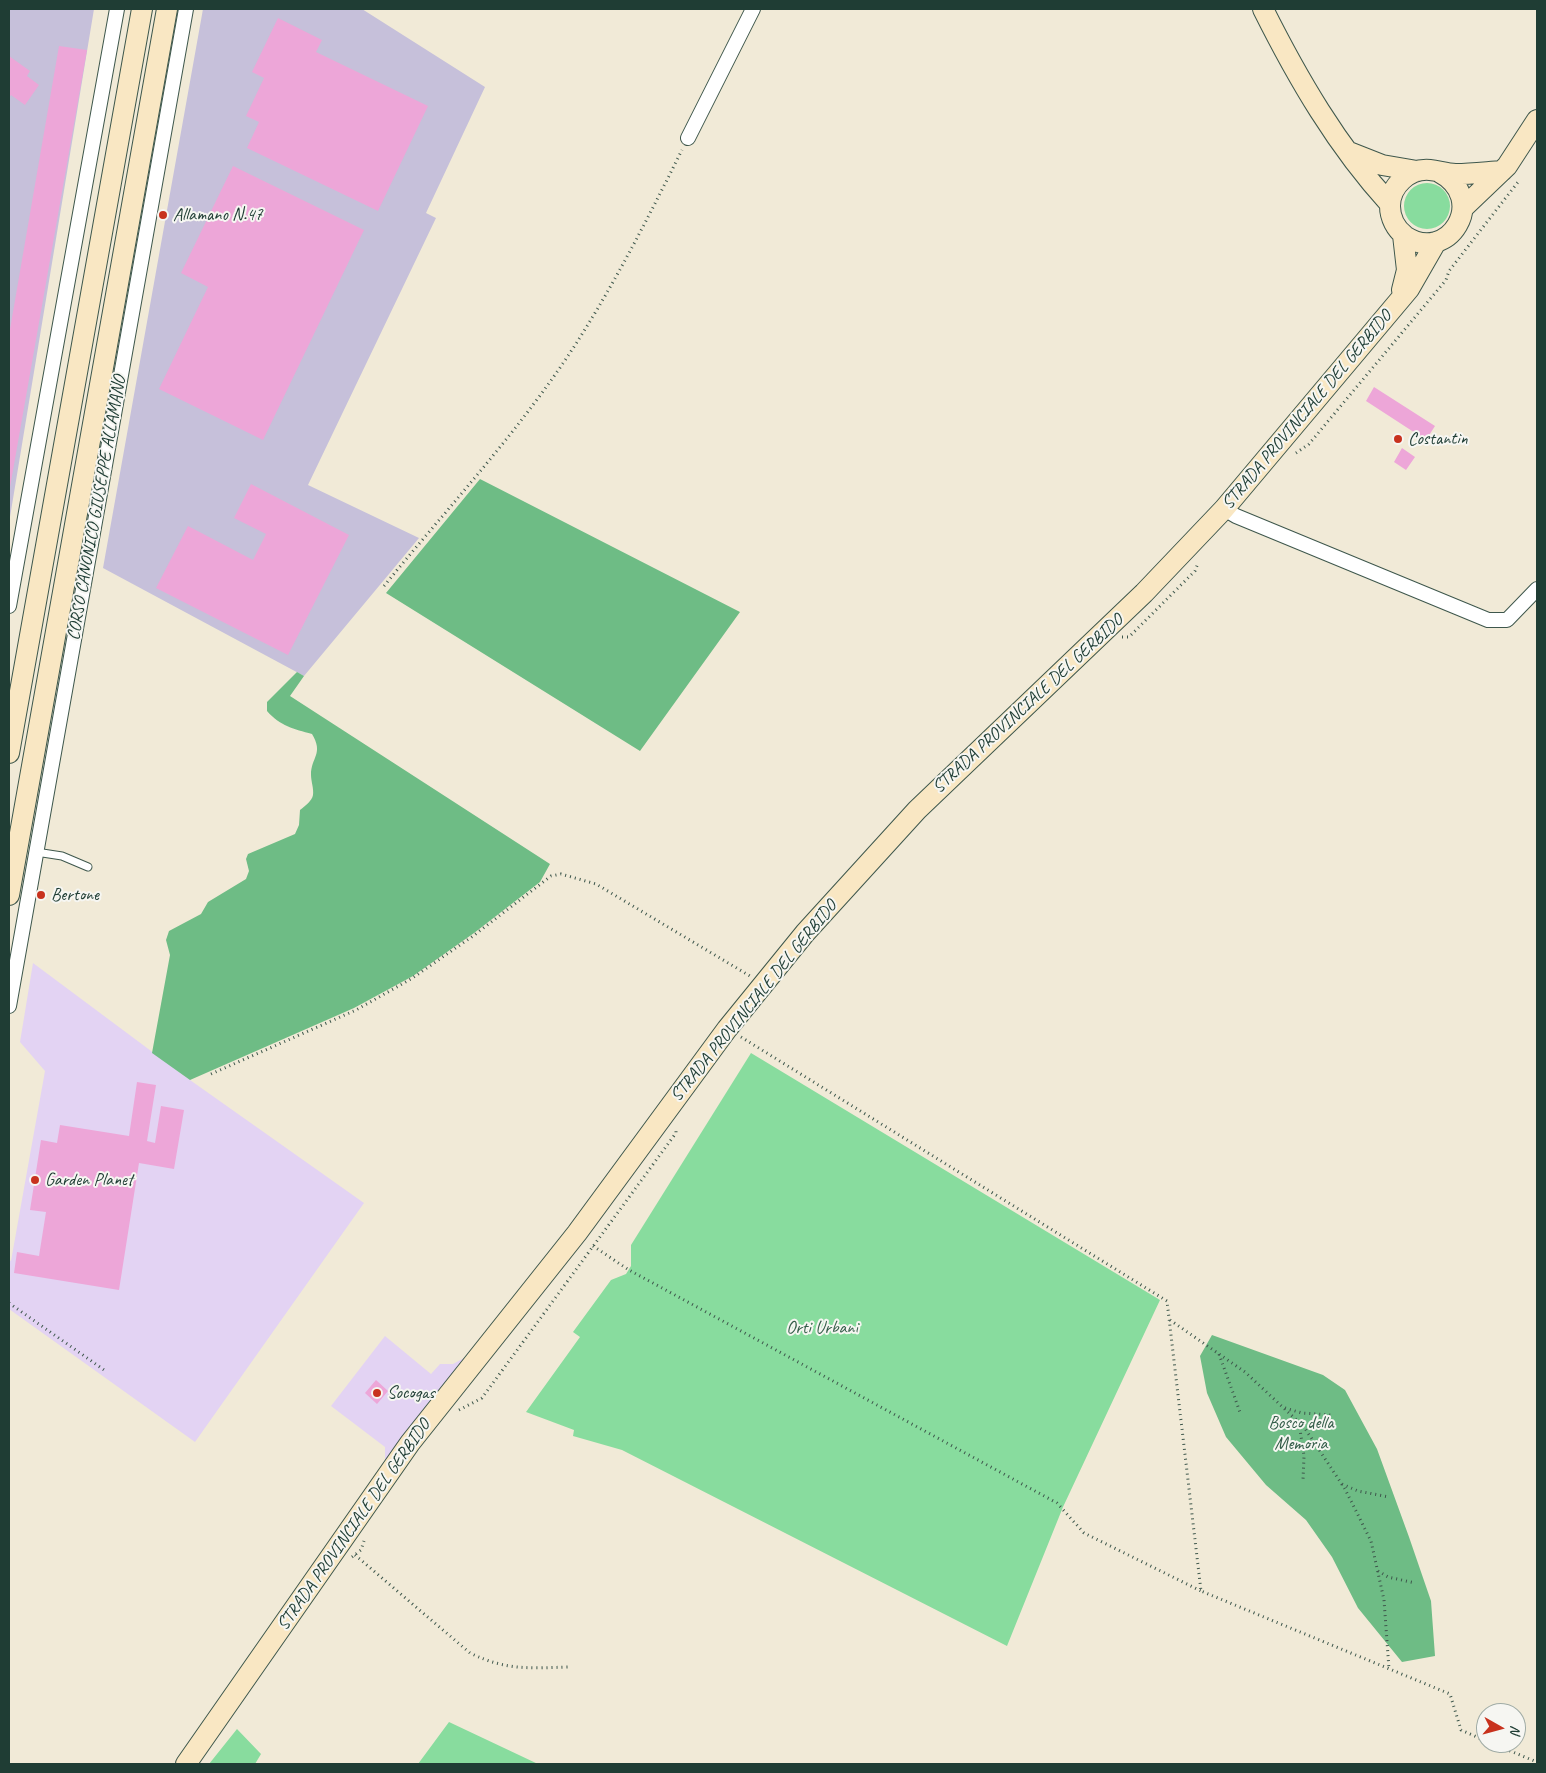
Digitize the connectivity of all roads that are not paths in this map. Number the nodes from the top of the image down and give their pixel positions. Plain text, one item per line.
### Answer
1 (117, 9) edge
2 (142, 9) edge
3 (167, 9) edge
4 (186, 9) edge
5 (753, 9) edge
6 (1263, 9) edge
7 (1537, 120) edge
8 (688, 138) road end
9 (1348, 152) junction
10 (1417, 171) junction
11 (1502, 171) junction
12 (1439, 172) junction
13 (1390, 204) junction
14 (1463, 208) junction
15 (1404, 235) junction
16 (1436, 242) junction
17 (1398, 301) junction
18 (1224, 509) junction
19 (1537, 589) edge
20 (9, 606) edge
21 (9, 753) edge
22 (36, 852) junction
23 (88, 867) dead end
24 (9, 896) edge
25 (9, 1004) edge
26 (186, 1764) edge

1 - 20 street
2 - 21 street
3 - 24 street, CORSO CANONICO GIUSEPPE ALLAMANO
4 - 22 street, CORSO CANONICO GIUSEPPE ALLAMANO
5 - 8 street
6 - 9 street
7 - 11 street, STRADA PROVINCIALE DEL GERBIDO
9 - 10 street
9 - 13 street
10 - 12 street
10 - 13 street
11 - 12 street
11 - 14 street, STRADA PROVINCIALE DEL GERBIDO
12 - 14 street
13 - 15 street, STRADA PROVINCIALE DEL GERBIDO
14 - 16 street, STRADA PROVINCIALE DEL GERBIDO
15 - 16 street
15 - 17 street, STRADA PROVINCIALE DEL GERBIDO
16 - 17 street, STRADA PROVINCIALE DEL GERBIDO
17 - 18 street, STRADA PROVINCIALE DEL GERBIDO
18 - 19 street
18 - 26 street, STRADA PROVINCIALE DEL GERBIDO
22 - 23 lane
22 - 25 street, CORSO CANONICO GIUSEPPE ALLAMANO

